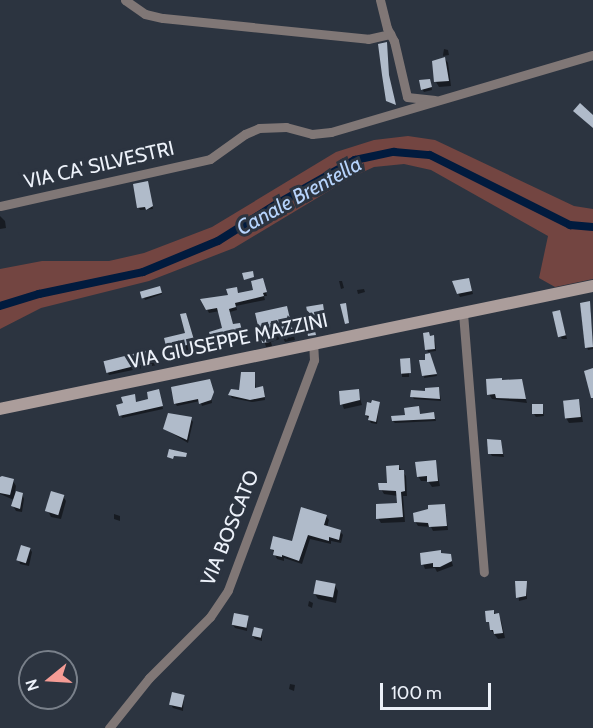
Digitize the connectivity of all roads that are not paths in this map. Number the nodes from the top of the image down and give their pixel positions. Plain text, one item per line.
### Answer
1 (125, 0) edge
2 (380, 0) edge
3 (390, 34) junction
4 (593, 55) edge
5 (441, 101) junction
6 (0, 206) edge
7 (593, 286) edge
8 (463, 313) junction
9 (312, 343) junction
10 (0, 409) edge
11 (484, 572) dead end
12 (109, 728) edge

1 - 3 street
2 - 3 street
3 - 5 street
4 - 5 street
5 - 6 street, VIA CA' SILVESTRI
7 - 8 main road, VIA GIUSEPPE MAZZINI
8 - 9 main road, VIA GIUSEPPE MAZZINI
8 - 11 street
9 - 10 main road, VIA GIUSEPPE MAZZINI
9 - 12 street, VIA BOSCATO

